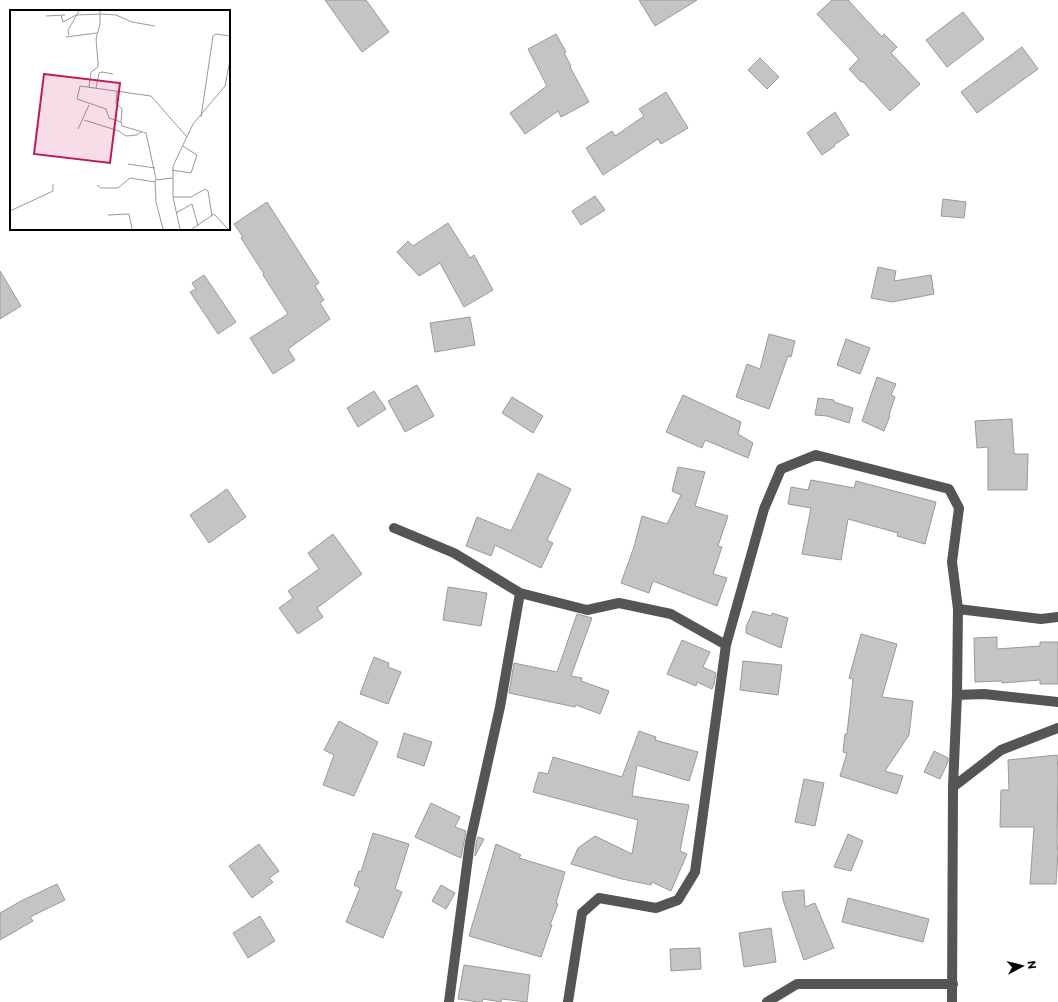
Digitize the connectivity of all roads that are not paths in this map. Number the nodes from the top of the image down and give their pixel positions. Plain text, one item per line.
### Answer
1 (394, 528) dead end
2 (520, 593) junction
3 (958, 609) junction
4 (1058, 617) edge
5 (726, 645) junction
6 (957, 695) junction
7 (1058, 702) edge
8 (1058, 728) edge
9 (953, 787) junction
10 (953, 984) junction
11 (448, 1002) edge
12 (568, 1002) edge
13 (767, 1002) edge
14 (952, 1002) edge

1 - 2 street
2 - 5 street
2 - 11 street
3 - 4 street
3 - 5 street
3 - 6 street
5 - 12 street
6 - 7 street
6 - 9 street
8 - 9 street
9 - 10 street
10 - 13 street
10 - 14 street

